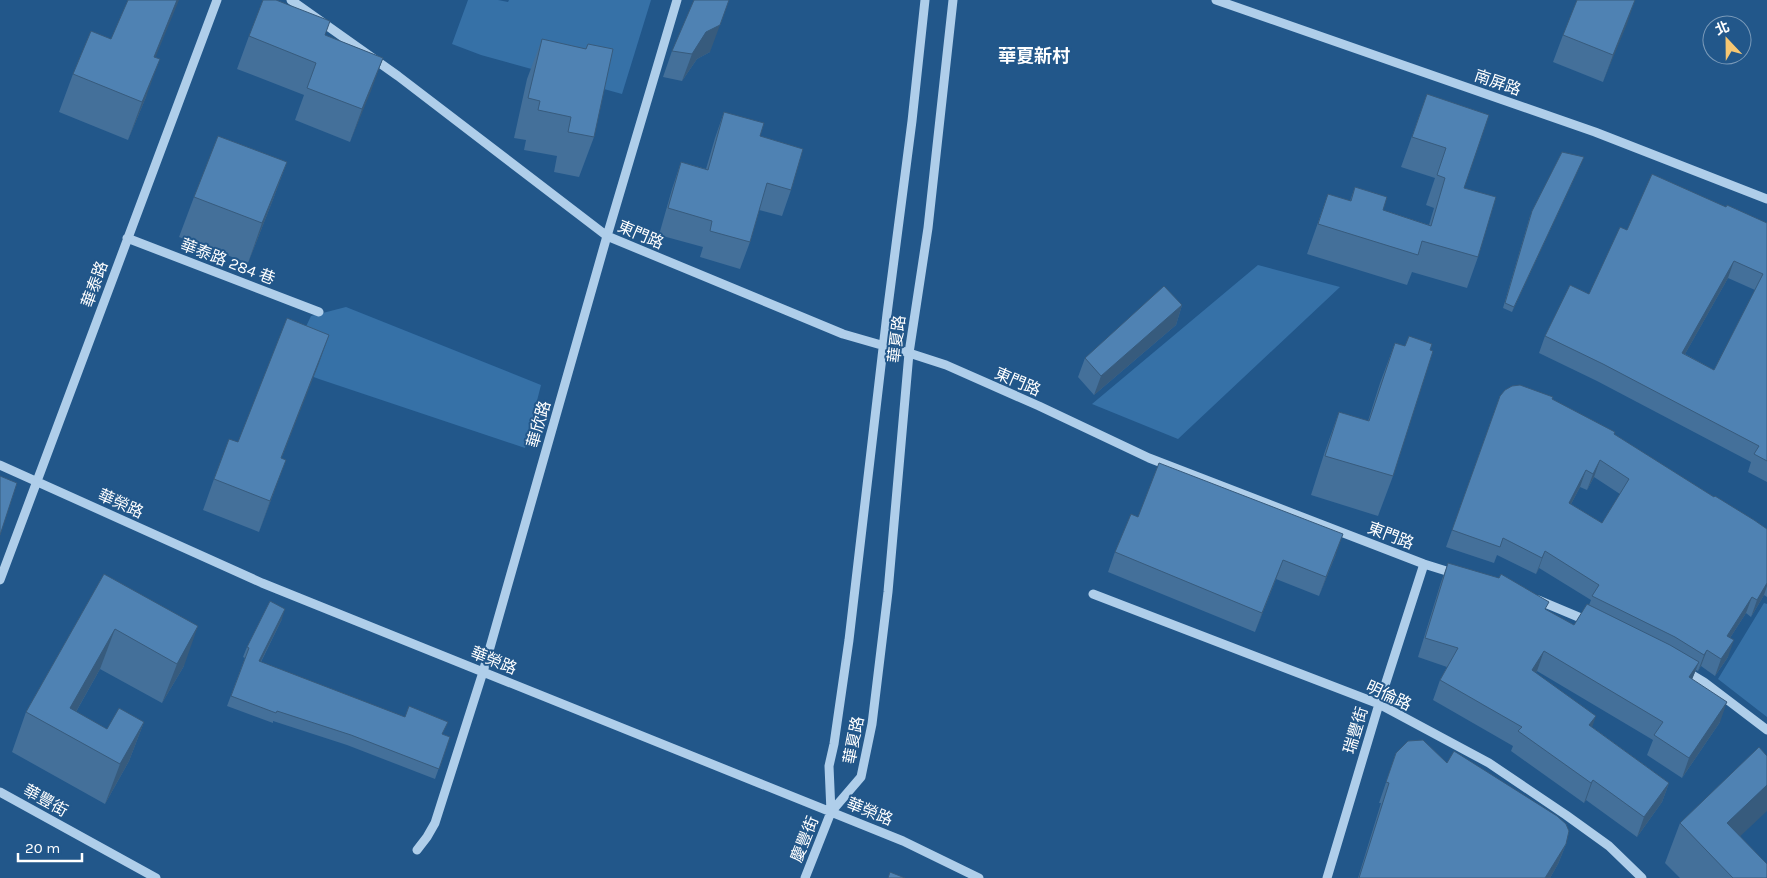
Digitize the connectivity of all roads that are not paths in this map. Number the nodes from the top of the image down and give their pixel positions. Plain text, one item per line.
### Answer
1 (217, 0) edge
2 (291, 0) edge
3 (677, 0) edge
4 (924, 0) edge
5 (953, 0) edge
6 (1216, 0) edge
7 (1767, 200) edge
8 (607, 236) junction
9 (127, 238) junction
10 (319, 312) dead end
11 (884, 346) junction
12 (909, 353) junction
13 (0, 465) edge
14 (37, 482) junction
15 (1424, 564) junction
16 (1469, 578) edge
17 (0, 580) edge
18 (1093, 594) dead end
19 (1532, 598) edge
20 (1600, 627) edge
21 (1673, 664) edge
22 (483, 672) junction
23 (1379, 704) junction
24 (1767, 730) edge
25 (0, 792) edge
26 (831, 812) junction
27 (417, 850) dead end
28 (156, 878) edge
29 (805, 878) edge
30 (979, 878) edge
31 (1327, 878) edge
32 (1642, 878) edge

1 - 9 street, 華泰路
2 - 8 street, 東門路
3 - 8 street, 華欣路
4 - 11 street, 華夏路
5 - 12 street, 華夏路
6 - 7 street, 南屏路
8 - 11 street, 東門路
8 - 22 street, 華欣路
9 - 10 street, 華泰路 284 巷
9 - 14 street, 華泰路
11 - 12 street, 東門路
11 - 26 street, 華夏路
12 - 15 street, 東門路
12 - 26 street, 華夏路
13 - 14 street, 華榮路
14 - 17 street, 華泰路
14 - 22 street, 華榮路
15 - 16 street, 東門路
15 - 23 street, 瑞豐街
18 - 23 street, 明倫路
19 - 20 street
21 - 24 street
22 - 26 street, 華榮路
22 - 27 street, 華欣路
23 - 31 street, 瑞豐街
23 - 32 street, 明倫路
25 - 28 street, 華豐街
26 - 29 street, 慶豐街
26 - 30 street, 華榮路

